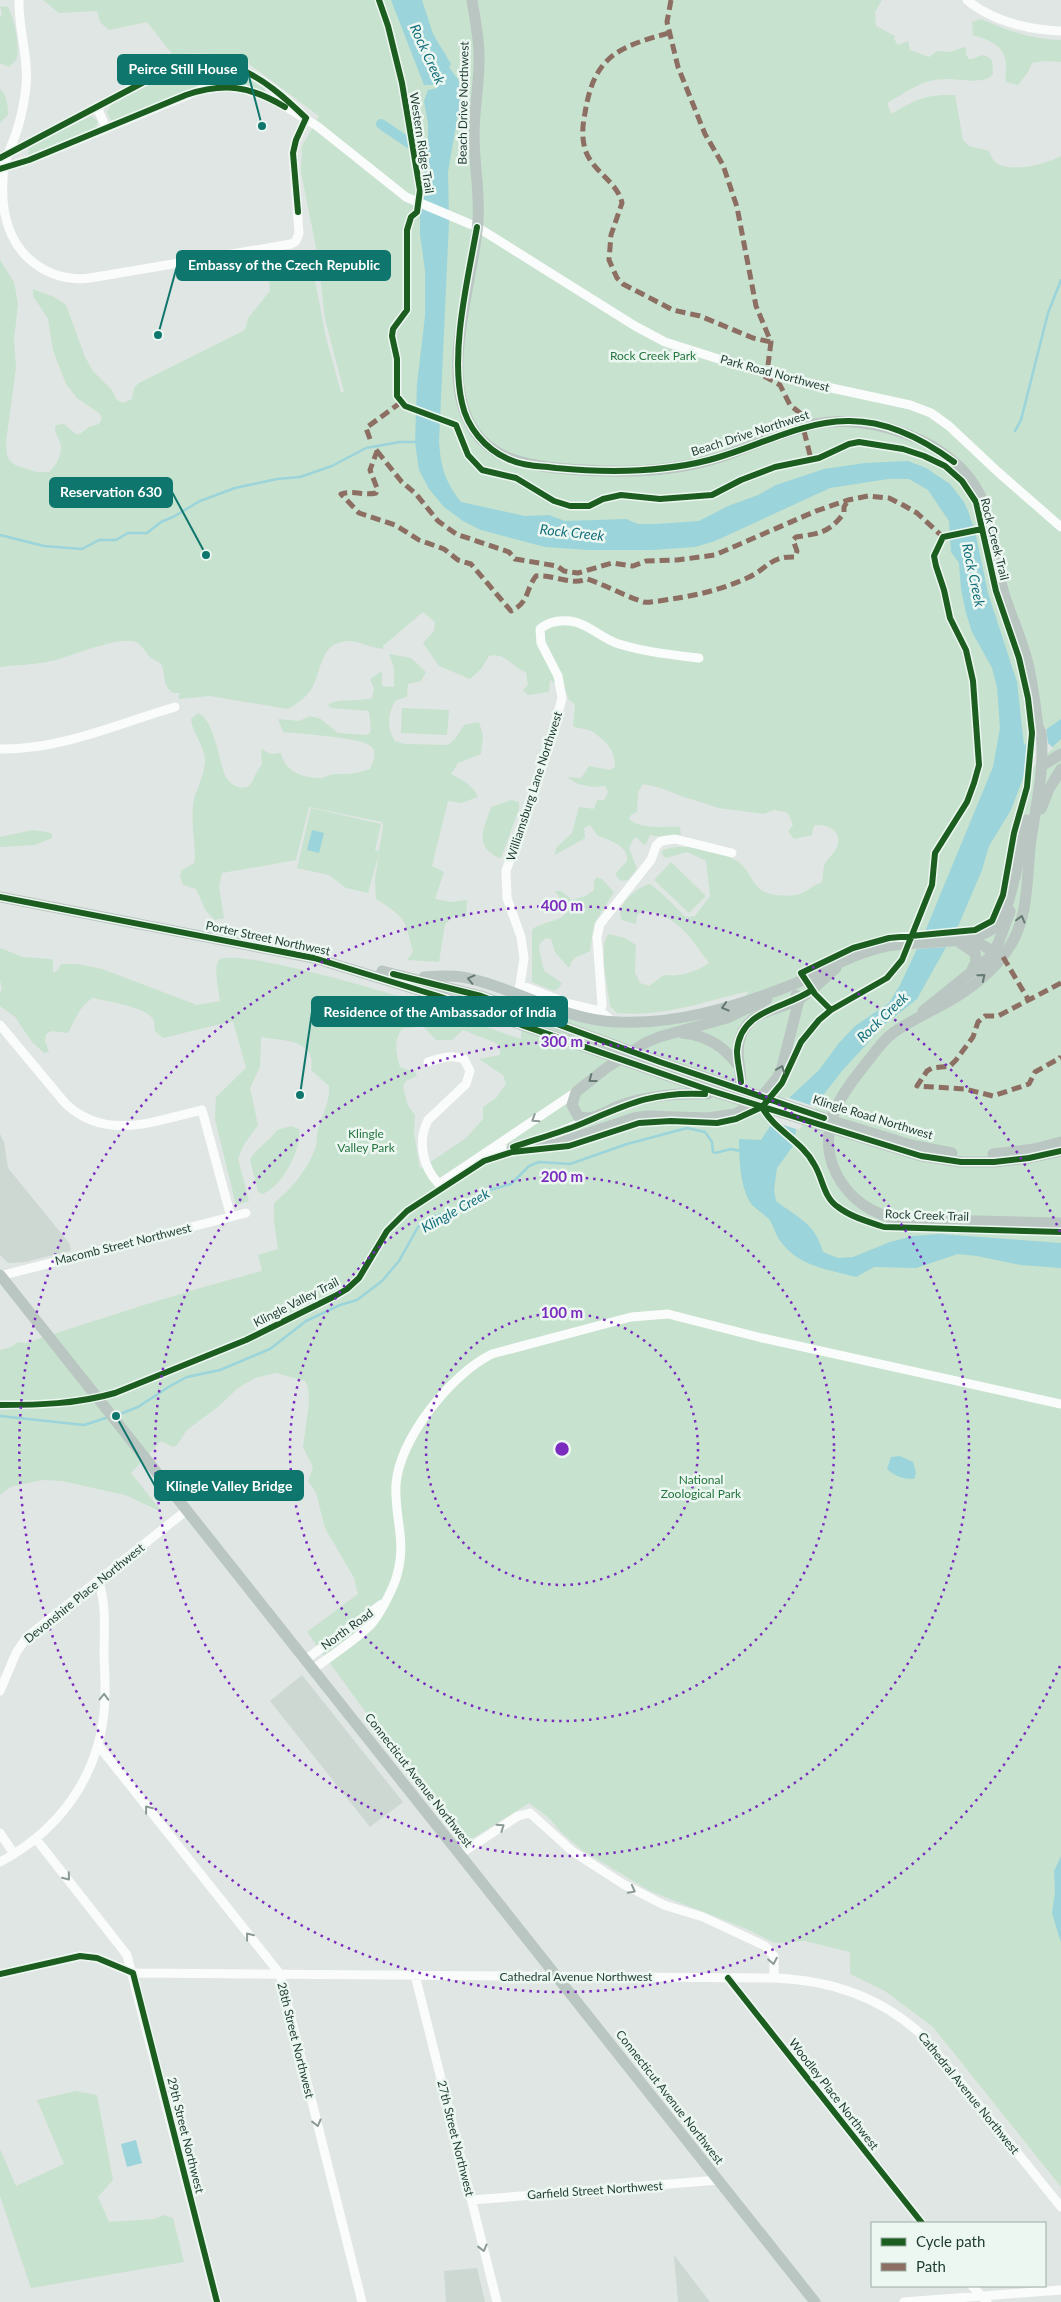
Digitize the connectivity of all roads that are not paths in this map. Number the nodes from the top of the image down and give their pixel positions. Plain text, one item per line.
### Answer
1 (18, 0) edge
2 (472, 0) edge
3 (967, 0) edge
4 (1061, 31) edge
5 (97, 108) junction
6 (306, 118) junction
7 (106, 128) junction
8 (4, 156) edge
9 (2, 169) edge
10 (472, 224) junction
11 (1061, 527) edge
12 (699, 658) dead end
13 (175, 707) dead end
14 (0, 749) edge
15 (1061, 754) edge
16 (1039, 763) junction
17 (1061, 764) edge
18 (1061, 769) edge
19 (1030, 844) junction
20 (732, 853) dead end
21 (1016, 872) junction
22 (0, 897) edge
23 (953, 940) junction
24 (998, 954) junction
25 (314, 958) junction
26 (845, 961) junction
27 (970, 974) junction
28 (407, 977) junction
29 (789, 986) junction
30 (519, 990) junction
31 (799, 1000) junction
32 (513, 1007) junction
33 (600, 1011) junction
34 (508, 1021) junction
35 (911, 1021) junction
36 (613, 1022) junction
37 (0, 1025) edge
38 (680, 1032) junction
39 (428, 1062) dead end
40 (738, 1066) junction
41 (739, 1088) junction
42 (576, 1092) junction
43 (715, 1094) junction
44 (593, 1118) junction
45 (869, 1136) junction
46 (1061, 1142) edge
47 (512, 1148) junction
48 (1061, 1151) edge
49 (468, 1162) junction
50 (246, 1213) dead end
51 (231, 1217) junction
52 (1061, 1223) edge
53 (0, 1275) edge
54 (1061, 1404) edge
55 (187, 1510) junction
56 (98, 1580) junction
57 (382, 1604) junction
58 (306, 1660) junction
59 (313, 1669) junction
60 (0, 1691) edge
61 (98, 1745) junction
62 (0, 1834) edge
63 (36, 1839) junction
64 (14, 1854) junction
65 (460, 1854) junction
66 (0, 1862) edge
67 (133, 1973) junction
68 (0, 1974) edge
69 (280, 1974) junction
70 (415, 1975) junction
71 (557, 1976) junction
72 (728, 1978) junction
73 (774, 1978) junction
74 (718, 2180) junction
75 (472, 2200) junction
76 (1061, 2207) edge
77 (921, 2222) edge
78 (973, 2287) edge
79 (1061, 2290) edge
80 (984, 2299) edge
81 (218, 2301) edge
82 (362, 2302) edge
83 (497, 2302) edge
84 (815, 2302) edge
85 (904, 2302) edge

1 - 8 street
2 - 10 main road, Beach Drive Northwest
3 - 4 street
5 - 6 street
5 - 7 street
5 - 8 street
6 - 7 street
6 - 9 street
6 - 10 street, Park Road Northwest
7 - 9 street
8 - 9 street
10 - 11 street, Park Road Northwest
10 - 16 main road, Beach Drive Northwest
12 - 30 street, Williamsburg Lane Northwest
13 - 14 street
15 - 16 main road
16 - 17 main road
16 - 19 main road, Beach Drive Northwest
16 - 21 main road, Beach Drive Northwest
18 - 19 main road
24 -> 19 main road, Beach Drive Northwest
20 - 33 street
21 - 23 main road
21 - 24 main road, Beach Drive Northwest
22 - 25 main road, Porter Street Northwest
23 - 24 main road
23 - 26 main road
23 - 27 main road
24 - 27 main road, Beach Drive Northwest
35 -> 24 main road, Beach Drive Northwest
25 - 28 main road, Porter Street Northwest
25 - 34 main road, Porter Street Northwest
26 - 29 main road
26 - 31 main road
27 - 35 main road, Beach Drive Northwest
30 -> 28 main road
28 - 32 main road, Porter Street Northwest
29 - 31 main road
29 -> 36 main road
29 - 38 main road
30 - 32 street, Williamsburg Lane Northwest
30 - 33 street
30 - 36 main road
31 - 40 main road
47 -> 31 main road
32 - 34 street, Williamsburg Lane Northwest
32 - 41 main road, Porter Street Northwest
33 - 36 street
34 - 43 main road, Porter Street Northwest
35 - 52 main road, Beach Drive Northwest
37 - 51 street
38 - 40 main road
38 -> 42 main road
39 - 49 street
40 - 41 main road
41 - 43 main road
41 - 45 main road, Klingle Road Northwest
42 - 44 main road
42 -> 49 street
43 - 44 main road
43 - 45 main road, Klingle Road Northwest
44 - 47 street
45 - 46 main road, Klingle Road Northwest
45 - 48 main road, Klingle Road Northwest
47 - 49 street
50 - 51 street, Macomb Street Northwest
51 - 53 street, Macomb Street Northwest
53 - 55 main road, Connecticut Avenue Northwest
54 - 57 street
55 - 56 street, Devonshire Place Northwest
55 - 58 main road, Connecticut Avenue Northwest
56 - 60 street, Devonshire Place Northwest
61 -> 56 street
57 - 58 street, North Road
57 - 59 street, North Road
58 - 59 main road, Connecticut Avenue Northwest
59 - 65 main road, Connecticut Avenue Northwest
61 - 63 street
69 -> 61 street, 28th Street Northwest
62 - 64 street
63 - 64 street
63 -> 67 street, 29th Street Northwest
64 - 66 street
65 - 71 main road, Connecticut Avenue Northwest
65 -> 73 street
67 - 68 street, Cathedral Avenue Northwest
67 - 69 street, Cathedral Avenue Northwest
67 - 81 street, 29th Street Northwest
69 - 70 street, Cathedral Avenue Northwest
69 -> 82 street, 28th Street Northwest
70 - 71 street, Cathedral Avenue Northwest
70 - 75 street, 27th Street Northwest
71 - 72 street, Cathedral Avenue Northwest
71 - 74 main road, Connecticut Avenue Northwest
72 - 73 street, Cathedral Avenue Northwest
72 - 77 street, Woodley Place Northwest
73 - 76 street, Cathedral Avenue Northwest
74 - 75 street, Garfield Street Northwest
74 - 84 main road, Connecticut Avenue Northwest
75 -> 83 street, 27th Street Northwest
78 - 80 street
79 - 80 street
80 - 85 street

